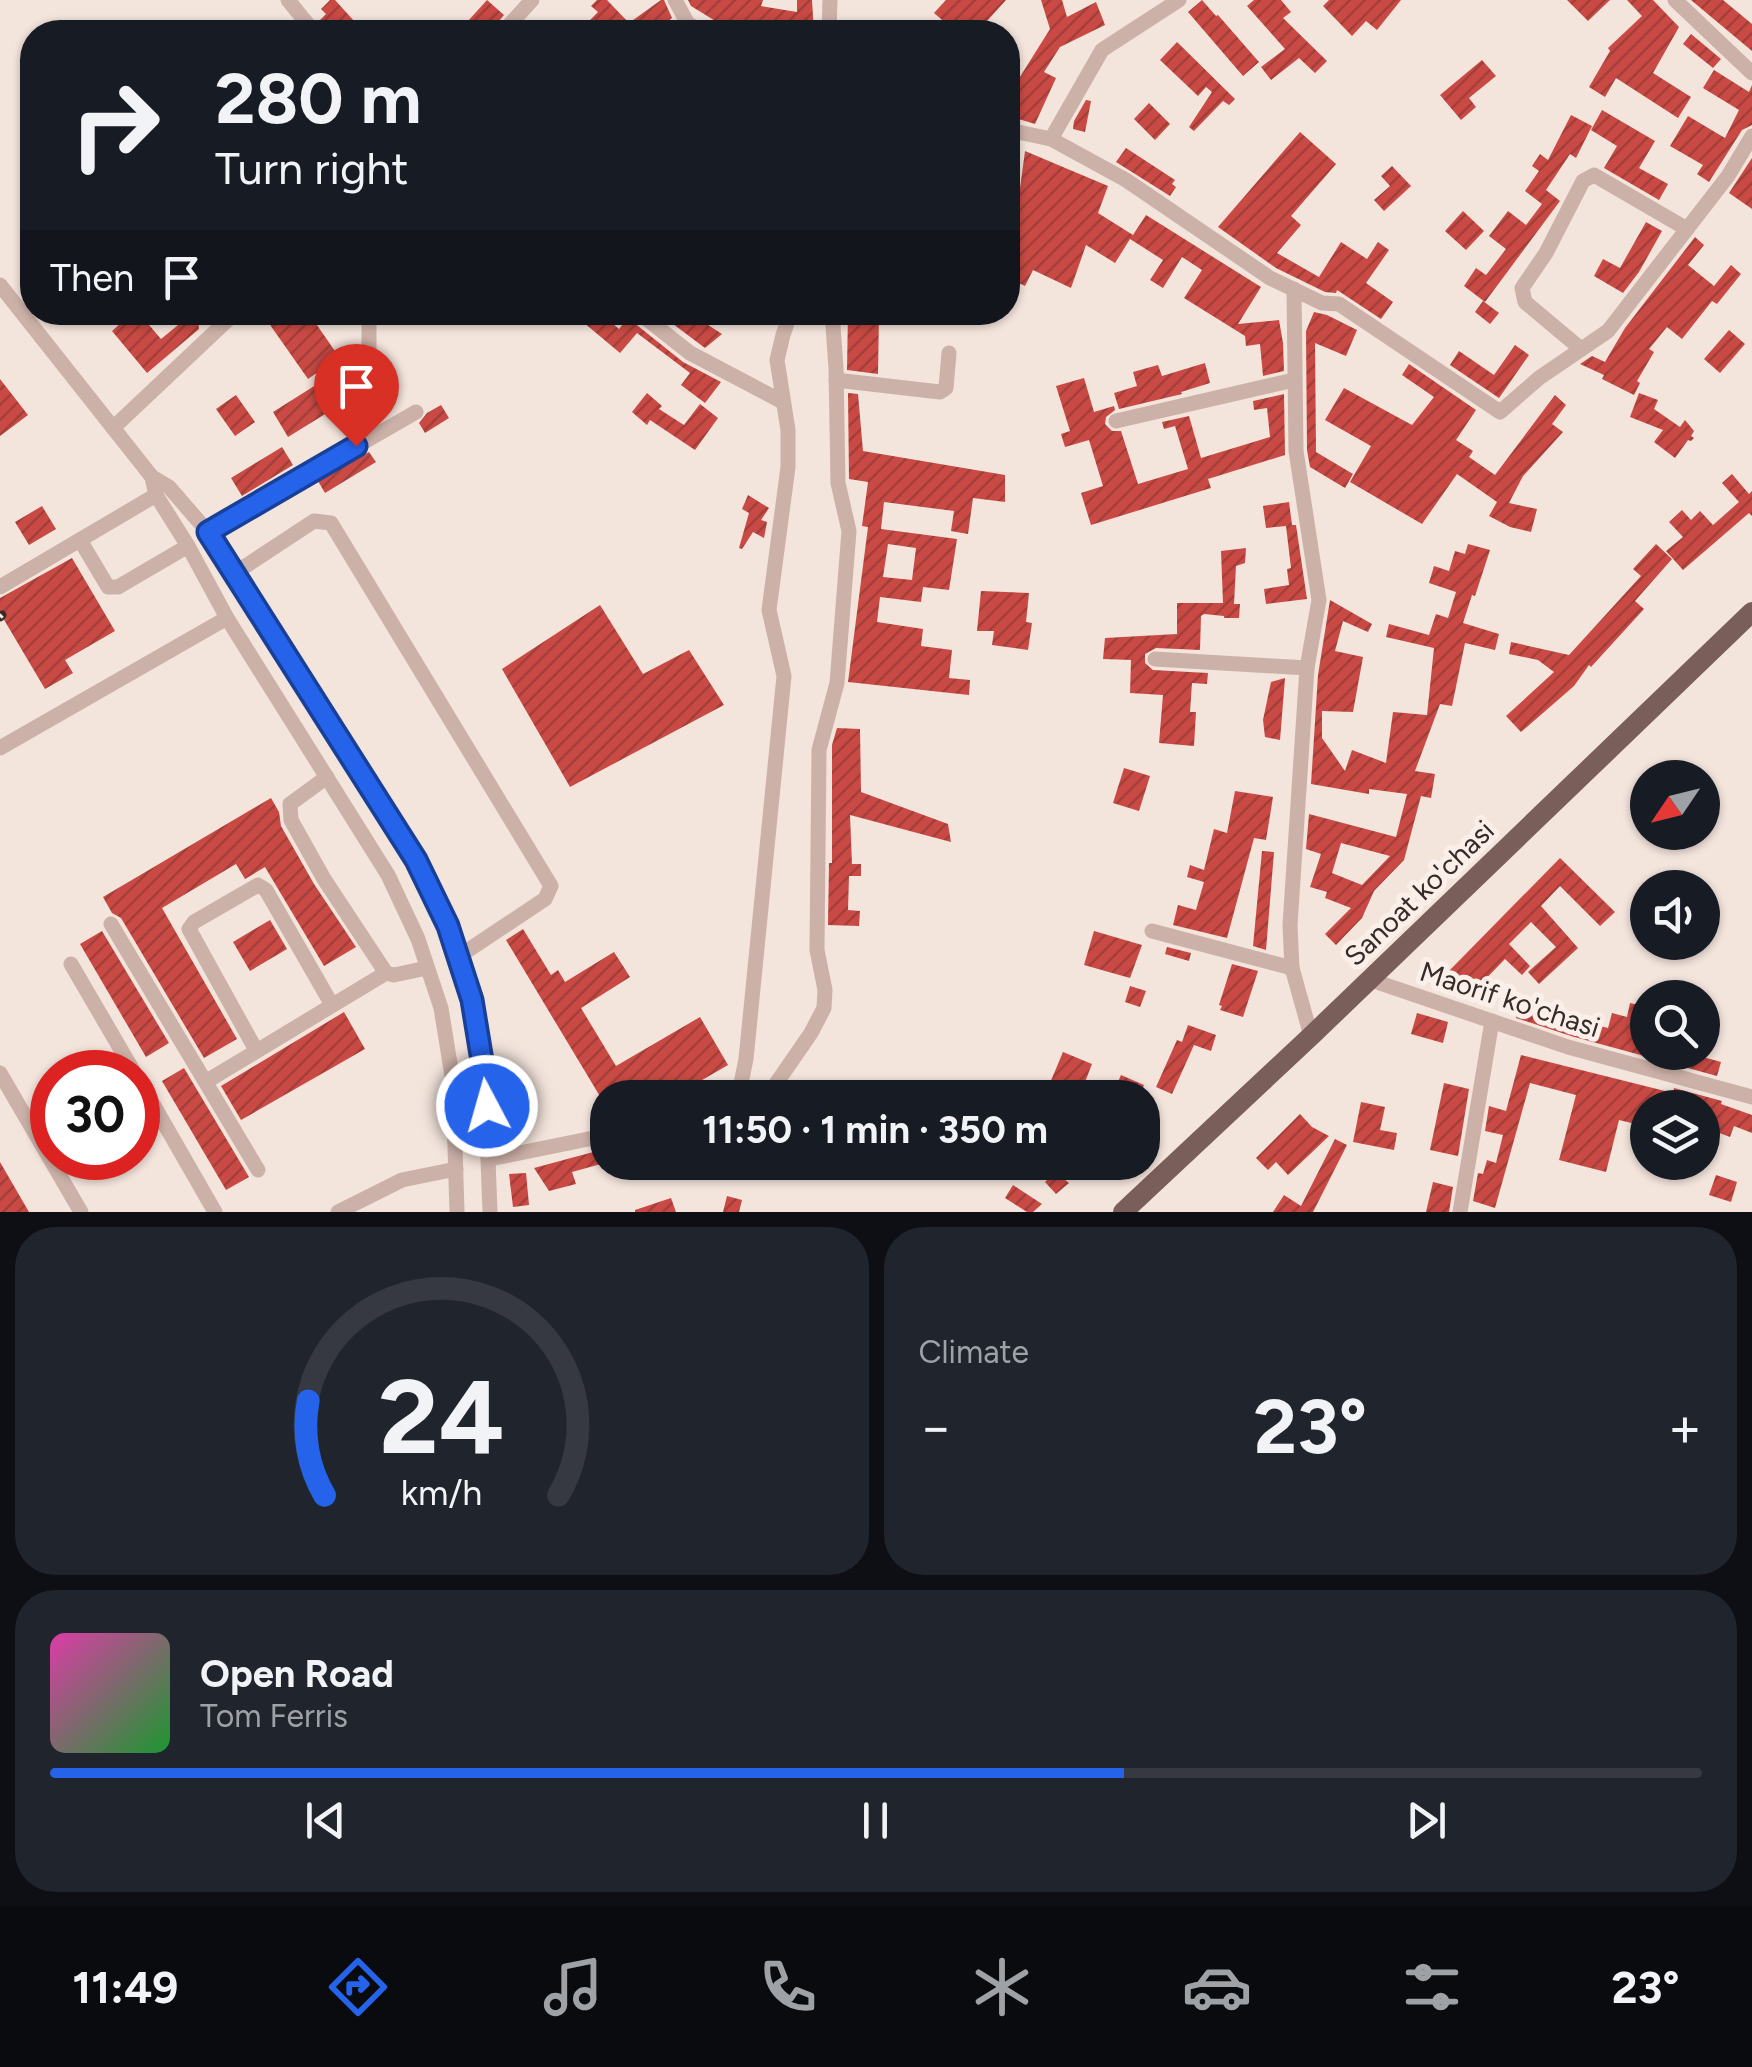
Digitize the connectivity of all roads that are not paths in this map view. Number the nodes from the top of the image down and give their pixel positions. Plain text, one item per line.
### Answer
1 (288, 0) edge
2 (532, 0) edge
3 (1180, 0) edge
4 (1675, 0) edge
5 (304, 20) edge
6 (514, 20) edge
7 (1752, 73) edge
8 (1020, 133) edge
9 (1752, 136) edge
10 (1051, 139) junction
11 (1688, 228) junction
12 (0, 285) edge
13 (1294, 289) junction
14 (20, 310) edge
15 (32, 325) edge
16 (222, 325) edge
17 (370, 325) edge
18 (654, 325) edge
19 (786, 325) edge
20 (833, 325) edge
21 (1581, 349) junction
22 (949, 353) dead end
23 (369, 365) dead end
24 (836, 380) junction
25 (1294, 380) junction
26 (782, 402) junction
27 (416, 412) dead end
28 (1116, 421) dead end
29 (113, 428) junction
30 (152, 477) junction
31 (156, 496) junction
32 (208, 532) junction
33 (80, 540) junction
34 (188, 546) junction
35 (232, 568) junction
36 (206, 578) junction
37 (0, 587) edge
38 (1752, 612) edge
39 (227, 618) junction
40 (1155, 659) dead end
41 (1307, 668) junction
42 (0, 748) edge
43 (326, 777) junction
44 (111, 924) dead end
45 (1152, 931) dead end
46 (458, 957) junction
47 (71, 964) dead end
48 (427, 968) junction
49 (1292, 968) junction
50 (386, 973) junction
51 (1368, 979) junction
52 (332, 1005) junction
53 (1492, 1021) junction
54 (1310, 1036) junction
55 (121, 1050) edge
56 (256, 1050) junction
57 (0, 1073) edge
58 (485, 1079) junction
59 (742, 1080) edge
60 (779, 1080) edge
61 (207, 1081) junction
62 (453, 1082) junction
63 (1752, 1097) edge
64 (160, 1116) edge
65 (590, 1139) edge
66 (490, 1159) junction
67 (456, 1169) junction
68 (258, 1170) dead end
69 (81, 1212) edge
70 (216, 1212) edge
71 (338, 1212) edge
72 (457, 1212) edge
73 (490, 1212) edge
74 (1122, 1212) edge
75 (1460, 1212) edge

1 - 5 street
2 - 6 street
3 - 10 street
4 - 7 street
8 - 10 street
9 - 11 street
10 - 13 street
11 - 21 street
11 - 21 street
12 - 14 street
13 - 21 street
13 - 25 street
15 - 29 street
16 - 29 street
17 - 23 street
18 - 26 street
19 - 26 street
20 - 24 street
22 - 24 street
24 - 60 street
25 - 28 street
25 - 41 street
26 - 59 street
27 - 32 street
29 - 30 street
30 - 31 street
30 - 32 street
31 - 33 street
31 - 34 street
32 - 35 street
33 - 34 street
33 - 37 street
34 - 36 street
35 - 36 street
35 - 46 street
35 - 46 street
36 - 39 street
38 - 51 main road, Sanoat ko'chasi
39 - 42 street
39 - 43 street
40 - 41 street
41 - 49 street
43 - 48 street
43 - 50 street
44 - 61 street
45 - 49 street
46 - 58 street
47 - 55 street
48 - 50 street
48 - 62 street
49 - 54 street
50 - 52 street
51 - 53 street, Maorif ko'chasi
51 - 54 main road, Sanoat ko'chasi
52 - 56 street
52 - 56 street
53 - 63 street, Maorif ko'chasi
53 - 75 street
54 - 74 main road, Sanoat ko'chasi
56 - 61 street
57 - 69 street
58 - 62 street
58 - 66 street
61 - 68 street
62 - 67 street
64 - 70 street
65 - 66 street
66 - 73 street
67 - 71 street
67 - 72 street

